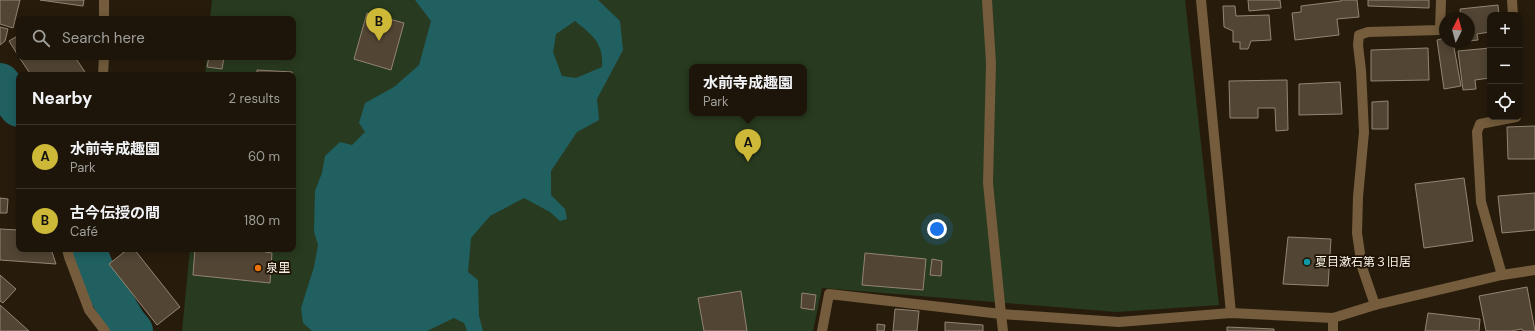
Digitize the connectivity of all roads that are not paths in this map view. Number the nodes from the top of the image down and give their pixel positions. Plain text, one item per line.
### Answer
1 (104, 0) edge
2 (987, 0) edge
3 (1201, 0) edge
4 (1441, 0) edge
5 (1512, 0) edge
6 (1513, 12) edge
7 (104, 16) edge
8 (104, 60) edge
9 (104, 72) edge
10 (1501, 120) edge
11 (68, 252) edge
12 (1535, 270) edge
13 (1502, 275) junction
14 (1375, 305) junction
15 (1231, 313) junction
16 (1001, 314) junction
17 (1333, 318) junction
18 (105, 331) edge
19 (822, 331) edge
20 (1003, 331) edge
21 (1333, 331) edge

1 - 7 street
2 - 16 street
3 - 15 street
4 - 14 street
5 - 6 street
8 - 9 street
10 - 13 street
11 - 18 street
12 - 13 street
13 - 14 street
14 - 17 street
15 - 16 street
15 - 17 street
16 - 19 street
16 - 20 street
17 - 21 street

